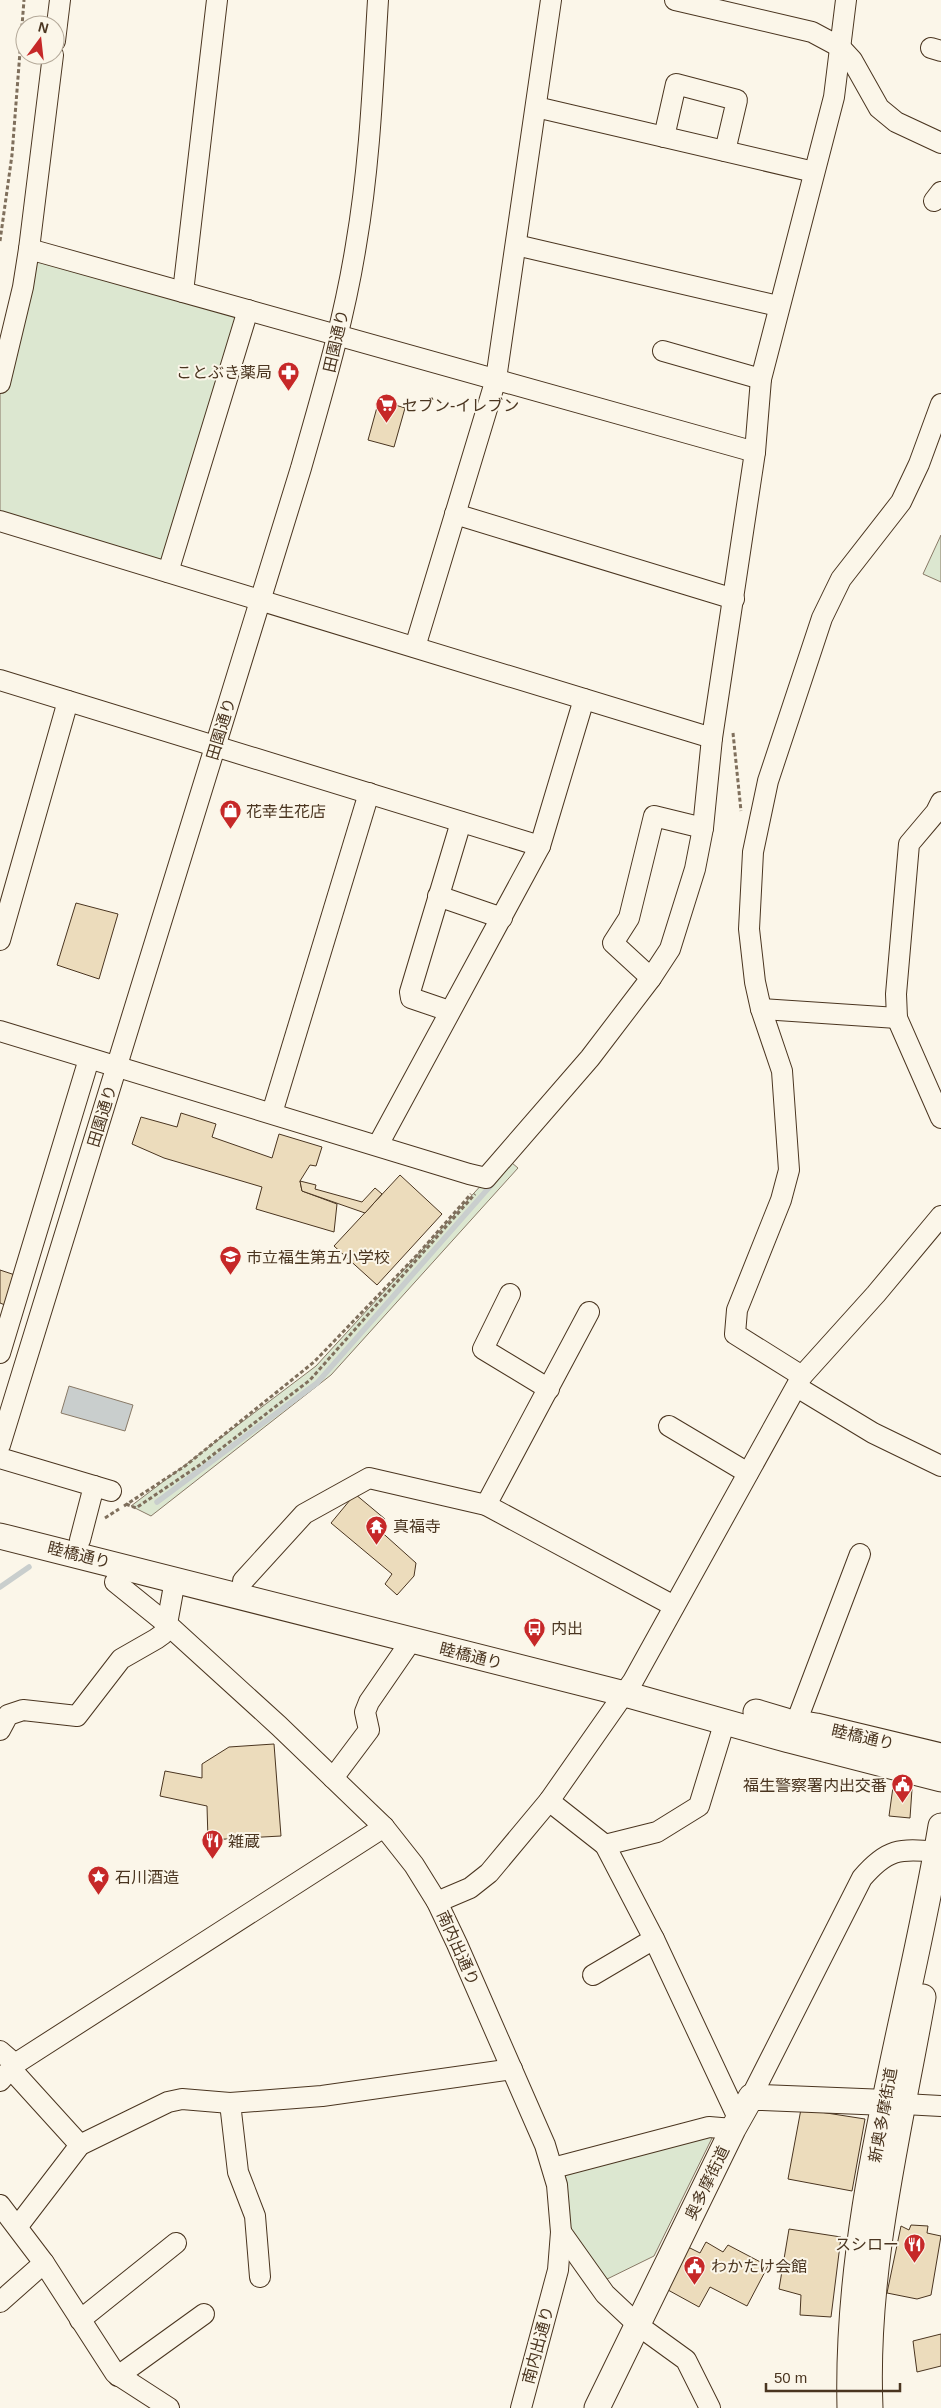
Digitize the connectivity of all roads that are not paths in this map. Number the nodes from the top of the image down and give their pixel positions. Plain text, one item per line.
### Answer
1 (60, 0) edge
2 (217, 0) edge
3 (378, 0) edge
4 (551, 0) edge
5 (846, 0) edge
6 (688, 2) edge
7 (58, 15) edge
8 (840, 47) junction
9 (53, 65) edge
10 (536, 107) junction
11 (664, 137) junction
12 (941, 143) edge
13 (725, 151) junction
14 (814, 172) junction
15 (516, 244) junction
16 (29, 249) junction
17 (183, 292) junction
18 (778, 306) junction
19 (248, 310) junction
20 (339, 334) junction
21 (663, 351) dead end
22 (496, 379) junction
23 (761, 379) junction
24 (0, 383) edge
25 (941, 404) edge
26 (936, 435) edge
27 (754, 452) junction
28 (455, 514) junction
29 (0, 521) edge
30 (168, 572) junction
31 (734, 599) junction
32 (260, 600) junction
33 (415, 648) junction
34 (0, 680) edge
35 (584, 699) junction
36 (68, 701) junction
37 (712, 738) junction
38 (215, 746) junction
39 (369, 793) junction
40 (941, 802) edge
41 (460, 822) junction
42 (703, 828) junction
43 (540, 846) junction
44 (438, 896) junction
45 (502, 918) junction
46 (0, 940) edge
47 (651, 978) junction
48 (760, 1009) junction
49 (449, 1011) junction
50 (897, 1018) junction
51 (0, 1031) edge
52 (89, 1059) junction
53 (117, 1068) junction
54 (272, 1113) junction
55 (941, 1118) edge
56 (378, 1146) junction
57 (941, 1216) edge
58 (510, 1294) dead end
59 (590, 1312) dead end
60 (0, 1353) edge
61 (799, 1382) junction
62 (549, 1389) junction
63 (669, 1426) dead end
64 (0, 1445) edge
65 (0, 1458) edge
66 (941, 1466) edge
67 (748, 1473) junction
68 (486, 1505) junction
69 (0, 1520) edge
70 (0, 1536) edge
71 (80, 1540) junction
72 (860, 1554) dead end
73 (175, 1580) junction
74 (243, 1581) junction
75 (115, 1582) dead end
76 (674, 1606) junction
77 (166, 1624) junction
78 (411, 1641) junction
79 (629, 1688) junction
80 (725, 1721) junction
81 (0, 1730) edge
82 (793, 1732) junction
83 (941, 1756) edge
84 (333, 1778) junction
85 (941, 1779) edge
86 (549, 1800) junction
87 (941, 1826) edge
88 (384, 1827) junction
89 (604, 1845) junction
90 (937, 1852) junction
91 (437, 1902) junction
92 (941, 1909) edge
93 (654, 1939) junction
94 (592, 1975) dead end
95 (0, 2051) edge
96 (512, 2069) junction
97 (8, 2071) edge
98 (751, 2097) junction
99 (230, 2103) junction
100 (894, 2103) junction
101 (941, 2106) edge
102 (736, 2124) junction
103 (80, 2145) junction
104 (552, 2168) junction
105 (0, 2205) edge
106 (18, 2226) junction
107 (561, 2232) junction
108 (176, 2243) dead end
109 (44, 2263) junction
110 (260, 2277) dead end
111 (0, 2302) edge
112 (204, 2314) dead end
113 (80, 2320) junction
114 (639, 2326) junction
115 (118, 2376) junction
116 (169, 2408) edge
117 (521, 2408) edge
118 (597, 2408) edge
119 (710, 2408) edge
120 (850, 2408) edge
121 (870, 2408) edge

1 - 7 street
2 - 17 street
3 - 20 street, 田園通り
4 - 10 street
5 - 8 street
6 - 8 street
8 - 12 street
8 - 14 street
9 - 16 street
10 - 11 street
10 - 15 street
11 - 13 street
11 - 13 street
13 - 14 street
14 - 18 street
15 - 18 street
15 - 22 street
16 - 17 street
16 - 24 street
17 - 19 street
18 - 23 street
19 - 20 street
19 - 30 street
20 - 22 street
20 - 32 street, 田園通り
21 - 23 street
22 - 27 street
22 - 28 street
23 - 27 street
25 - 26 street
26 - 48 street
27 - 31 street
28 - 31 street
28 - 33 street
29 - 30 street
30 - 32 street
31 - 37 street
32 - 33 street
32 - 38 street, 田園通り
33 - 35 street
34 - 36 street
35 - 37 street
35 - 43 street
36 - 38 street
36 - 46 street
37 - 42 street
38 - 39 street
38 - 53 street, 田園通り
39 - 41 street
39 - 54 street
40 - 50 street
41 - 43 street
41 - 44 street
42 - 47 street
42 - 47 street
43 - 45 street
44 - 45 street
44 - 49 street
45 - 49 street
47 - 56 street
48 - 50 street
48 - 61 street
49 - 56 street
50 - 55 street
51 - 52 street
52 - 53 street
52 - 60 street
53 - 54 street
53 - 64 street, 田園通り
54 - 56 street
57 - 61 street
58 - 62 street
59 - 62 street
61 - 66 street
61 - 67 street
62 - 68 street
63 - 67 street
65 - 71 street
67 - 76 street
68 - 74 street
68 - 76 street
69 - 71 main road, 睦橋通り
70 - 73 main road, 睦橋通り
71 - 74 main road, 睦橋通り
72 - 82 street
73 - 77 street
73 - 78 main road, 睦橋通り
74 - 79 main road, 睦橋通り
75 - 77 street, 南内出通り
76 - 79 street
77 - 81 street
77 - 84 street, 南内出通り
78 - 79 main road, 睦橋通り
78 - 84 street
79 - 80 main road, 睦橋通り
79 - 82 main road, 睦橋通り
79 - 86 street
80 - 82 main road, 睦橋通り
80 - 89 street
82 - 83 main road, 睦橋通り
82 - 85 main road, 睦橋通り
84 - 88 street, 南内出通り
86 - 89 street
86 - 91 street
87 - 90 main road, 新奥多摩街道
88 - 91 street, 南内出通り
88 - 97 street
89 - 93 street
90 - 98 street
90 - 100 main road, 新奥多摩街道
91 - 96 street, 南内出通り
92 - 100 main road, 新奥多摩街道
93 - 94 street
93 - 102 street
95 - 97 street
96 - 99 street
96 - 104 street, 南内出通り
97 - 103 street
98 - 100 main road
98 - 102 main road, 奥多摩街道
99 - 103 street
99 - 110 street
100 - 101 street
100 - 120 main road, 新奥多摩街道
100 - 121 main road, 新奥多摩街道
102 - 104 street
102 - 114 main road, 奥多摩街道
103 - 106 street
104 - 107 street, 南内出通り
105 - 106 street
106 - 109 street
107 - 114 street
107 - 117 street, 南内出通り
108 - 113 street
109 - 111 street
109 - 113 street
112 - 115 street
113 - 115 street
114 - 118 main road, 奥多摩街道
114 - 119 street
115 - 116 street

